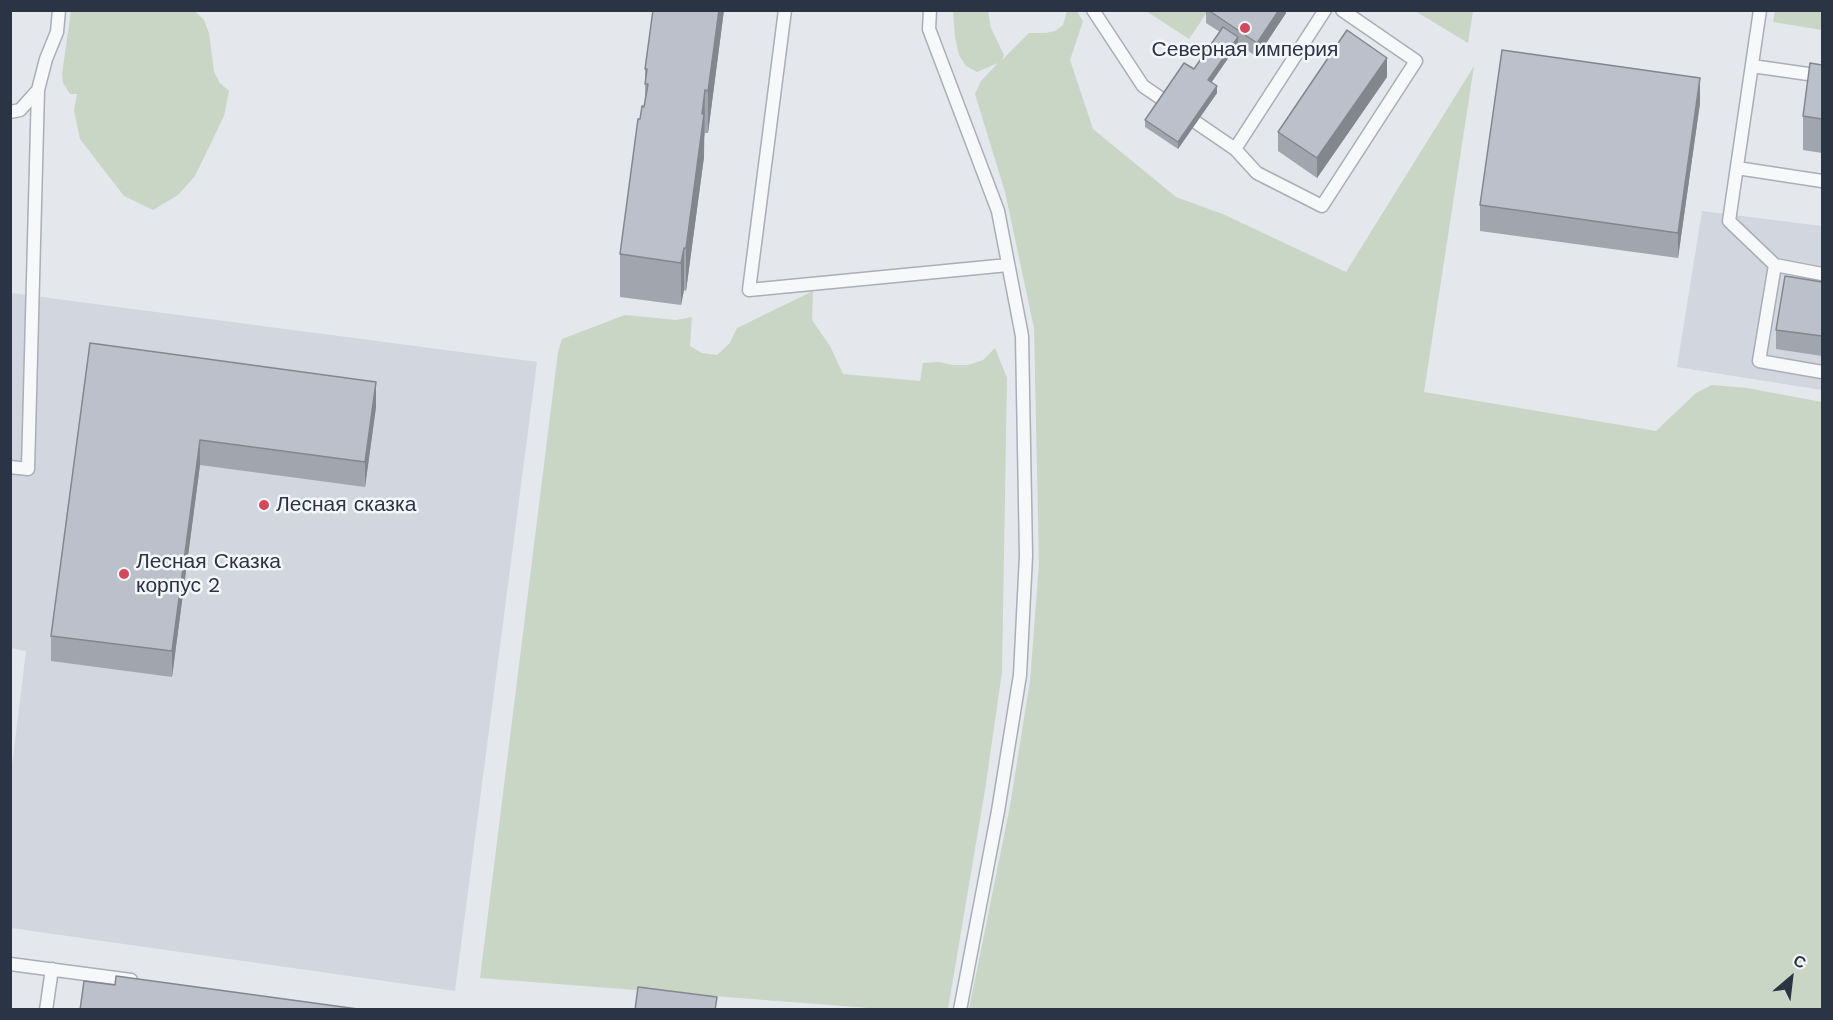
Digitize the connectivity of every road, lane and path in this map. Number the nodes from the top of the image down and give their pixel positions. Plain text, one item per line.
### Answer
1 (59, 10) edge
2 (785, 10) edge
3 (930, 10) edge
4 (1093, 10) edge
5 (1325, 10) edge
6 (1342, 10) edge
7 (1760, 10) edge
8 (1752, 66) junction
9 (1822, 76) edge
10 (38, 90) junction
11 (10, 112) edge
12 (1235, 149) junction
13 (1737, 168) junction
14 (1822, 181) edge
15 (1008, 265) junction
16 (1775, 265) junction
17 (1822, 273) edge
18 (1822, 372) edge
19 (10, 467) edge
20 (10, 964) edge
21 (52, 969) junction
22 (147, 982) edge
23 (46, 1010) edge
24 (960, 1010) edge

1 - 10 lane
2 - 15 lane
3 - 15 lane
4 - 12 lane
5 - 12 lane
6 - 12 lane
7 - 8 lane
8 - 9 lane
8 - 13 lane
10 - 11 lane
10 - 19 lane
13 - 14 lane
13 - 16 lane
15 - 24 lane
16 - 17 lane
16 - 18 lane
20 - 21 lane
21 - 22 lane
21 - 23 lane

